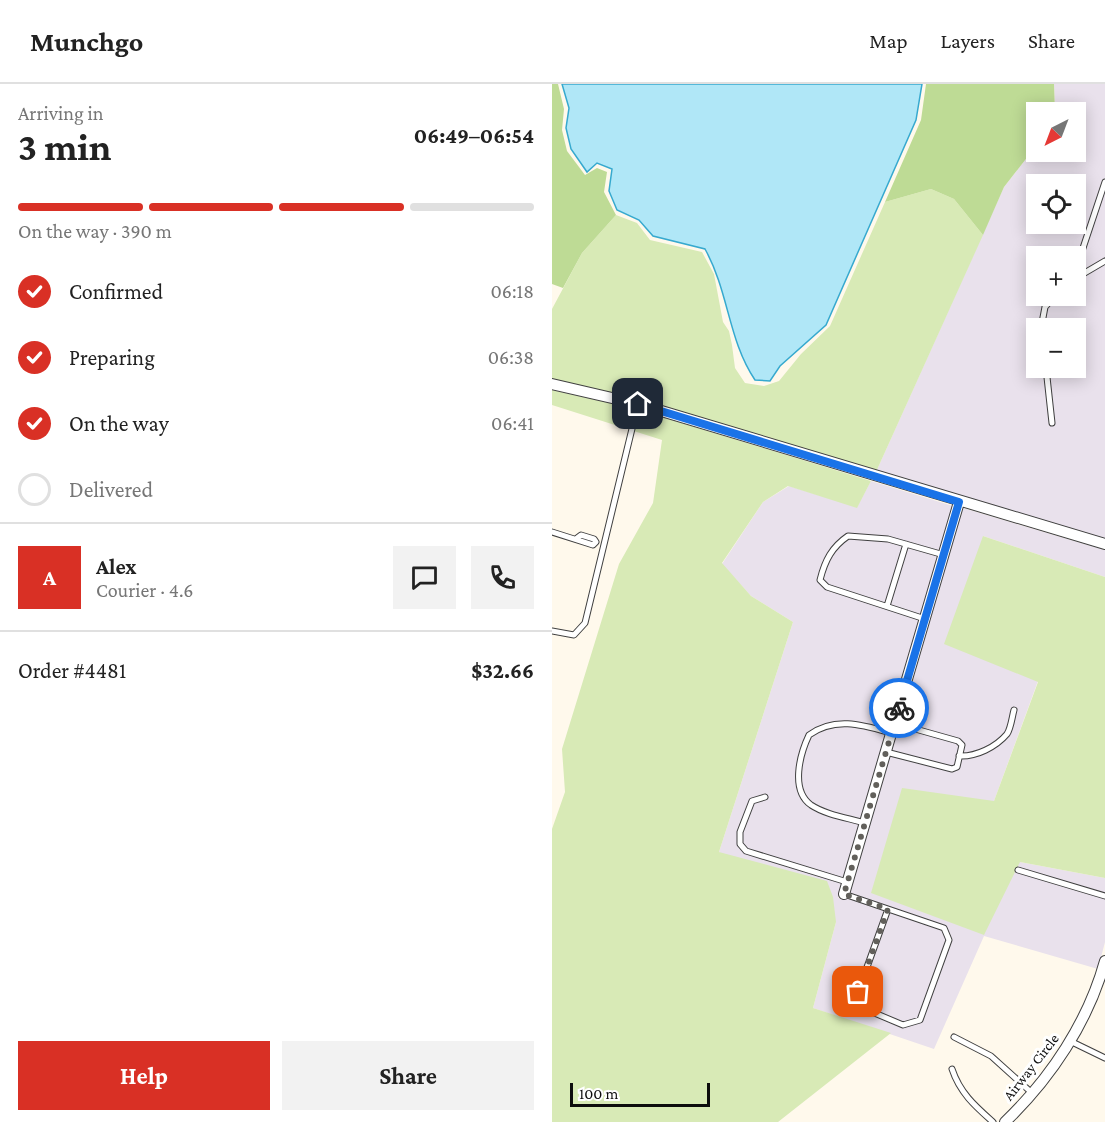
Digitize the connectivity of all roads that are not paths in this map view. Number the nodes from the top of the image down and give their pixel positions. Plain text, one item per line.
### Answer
1 (1105, 182) edge
2 (1084, 246) edge
3 (1105, 261) edge
4 (1086, 272) edge
5 (1047, 378) edge
6 (552, 384) edge
7 (638, 404) junction
8 (1052, 423) dead end
9 (959, 502) junction
10 (552, 532) edge
11 (604, 544) junction
12 (906, 544) junction
13 (1105, 544) edge
14 (944, 555) junction
15 (887, 606) junction
16 (925, 619) junction
17 (552, 631) edge
18 (1014, 710) dead end
19 (893, 728) junction
20 (886, 752) junction
21 (960, 756) junction
22 (765, 797) dead end
23 (865, 823) junction
24 (1018, 870) dead end
25 (846, 888) junction
26 (1105, 896) edge
27 (888, 909) junction
28 (1105, 961) edge
29 (1103, 976) edge
30 (954, 1037) dead end
31 (1070, 1041) junction
32 (1105, 1058) edge
33 (952, 1069) dead end
34 (1032, 1093) junction
35 (993, 1122) edge
36 (1005, 1122) edge

1 - 2 lane
3 - 4 lane
5 - 8 lane
6 - 7 street
7 - 9 street
7 - 11 lane
9 - 13 street
9 - 14 street
10 - 11 lane
11 - 17 lane
12 - 14 lane
12 - 15 lane
12 - 15 lane
14 - 16 street
15 - 16 lane
16 - 19 street
18 - 21 lane
19 - 20 street
19 - 21 lane
19 - 23 lane
20 - 21 lane
20 - 23 street
22 - 25 lane
23 - 25 street
24 - 26 lane
25 - 27 lane
27 - 27 lane
28 - 29 street, Airway Circle
29 - 31 street, Airway Circle
30 - 34 lane
31 - 32 lane
31 - 34 street, Airway Circle
33 - 35 lane
34 - 36 street, Airway Circle

